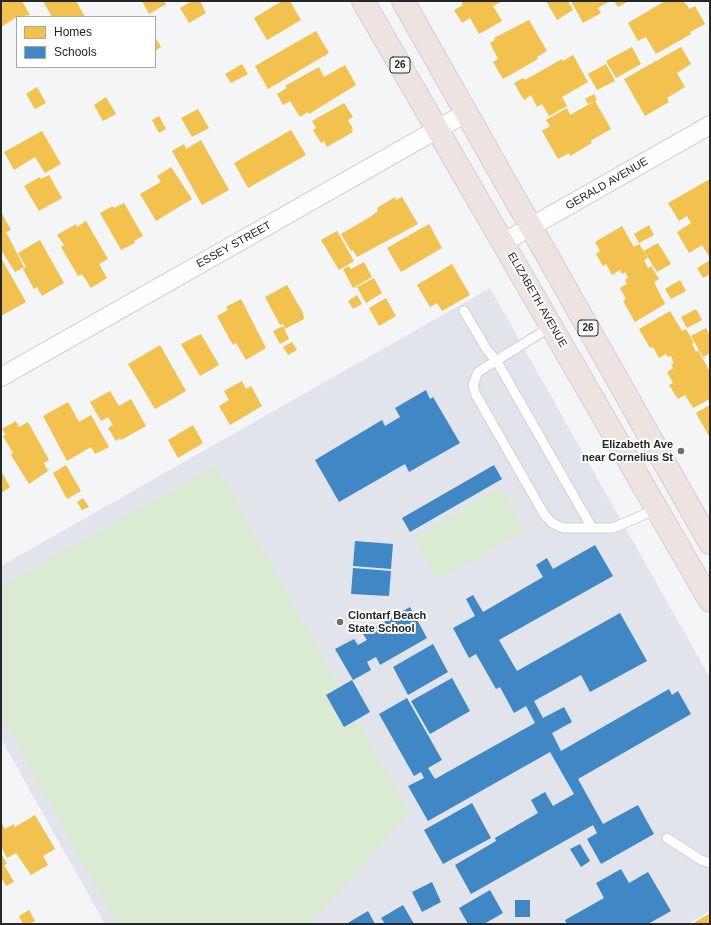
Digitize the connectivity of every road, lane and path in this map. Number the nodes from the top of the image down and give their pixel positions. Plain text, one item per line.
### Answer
1 (363, 1) edge
2 (403, 1) edge
3 (466, 113) junction
4 (710, 125) edge
5 (437, 130) junction
6 (531, 228) junction
7 (504, 242) junction
8 (464, 311) dead end
9 (552, 326) junction
10 (496, 360) junction
11 (1, 377) edge
12 (657, 509) junction
13 (592, 528) junction
14 (710, 543) edge
15 (710, 600) edge
16 (667, 838) dead end
17 (710, 864) edge

1 - 5 highway, ELIZABETH AVENUE / 26
2 - 3 highway, 26
3 - 5 street, ESSEY STREET
3 - 6 highway, 26
4 - 6 street, GERALD AVENUE
5 - 7 highway, ELIZABETH AVENUE / 26
5 - 11 street, ESSEY STREET
6 - 7 street, GERALD AVENUE
6 - 14 highway, 26
7 - 9 highway, ELIZABETH AVENUE / 26
8 - 10 lane
9 - 10 lane
9 - 12 highway, ELIZABETH AVENUE / 26
10 - 13 lane
10 - 13 lane
12 - 13 lane
12 - 15 highway, ELIZABETH AVENUE / 26
16 - 17 lane

